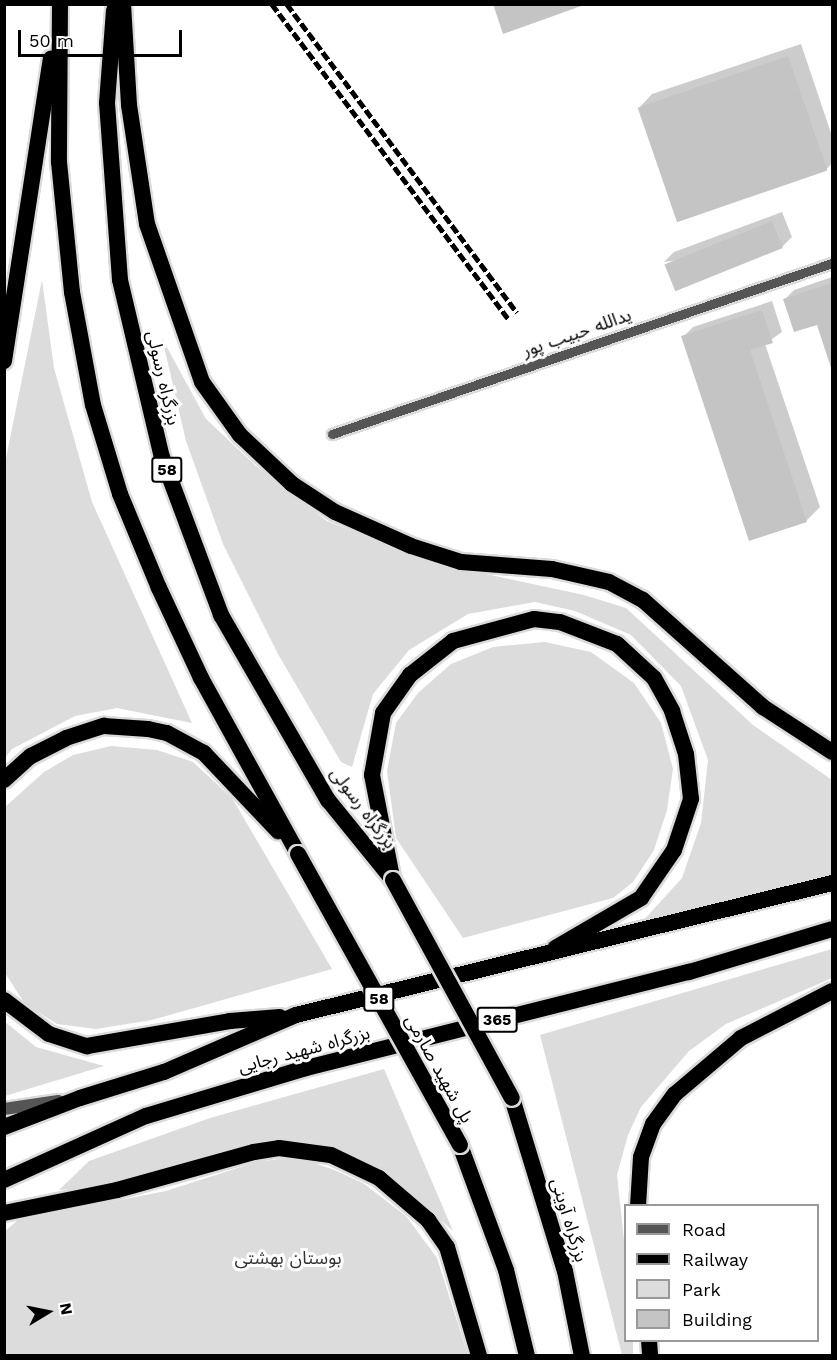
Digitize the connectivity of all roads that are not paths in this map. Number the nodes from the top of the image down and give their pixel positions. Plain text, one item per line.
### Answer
1 (115, 4) edge
2 (123, 4) edge
3 (60, 6) edge
4 (832, 263) edge
5 (4, 361) edge
6 (332, 434) dead end
7 (832, 752) edge
8 (4, 780) edge
9 (298, 854) junction
10 (393, 880) junction
11 (832, 883) edge
12 (832, 930) edge
13 (542, 956) junction
14 (832, 991) edge
15 (4, 1000) edge
16 (296, 1015) junction
17 (80, 1098) junction
18 (4, 1109) edge
19 (4, 1127) edge
20 (4, 1180) edge
21 (638, 1204) edge
22 (4, 1213) edge
23 (479, 1356) edge
24 (527, 1356) edge
25 (582, 1356) edge

1 - 10 highway, بزرگراه رسولی / 58
2 - 7 highway
3 - 5 highway
3 - 9 highway, 58
4 - 6 lane, یدالله حبیب پور
8 - 9 highway
9 - 24 highway, پل شهید صارمی / 58, bridge
10 - 13 highway
10 - 25 highway, بزرگراه آوینی / 58, bridge
11 - 13 highway, بزرگراه شهید رجایی
12 - 20 highway, بزرگراه شهید رجایی / 365
13 - 16 highway, بزرگراه شهید رجایی
14 - 21 highway
15 - 16 highway
16 - 17 highway, بزرگراه شهید رجایی
17 - 18 street
17 - 19 highway, بزرگراه شهید رجایی
22 - 23 highway

